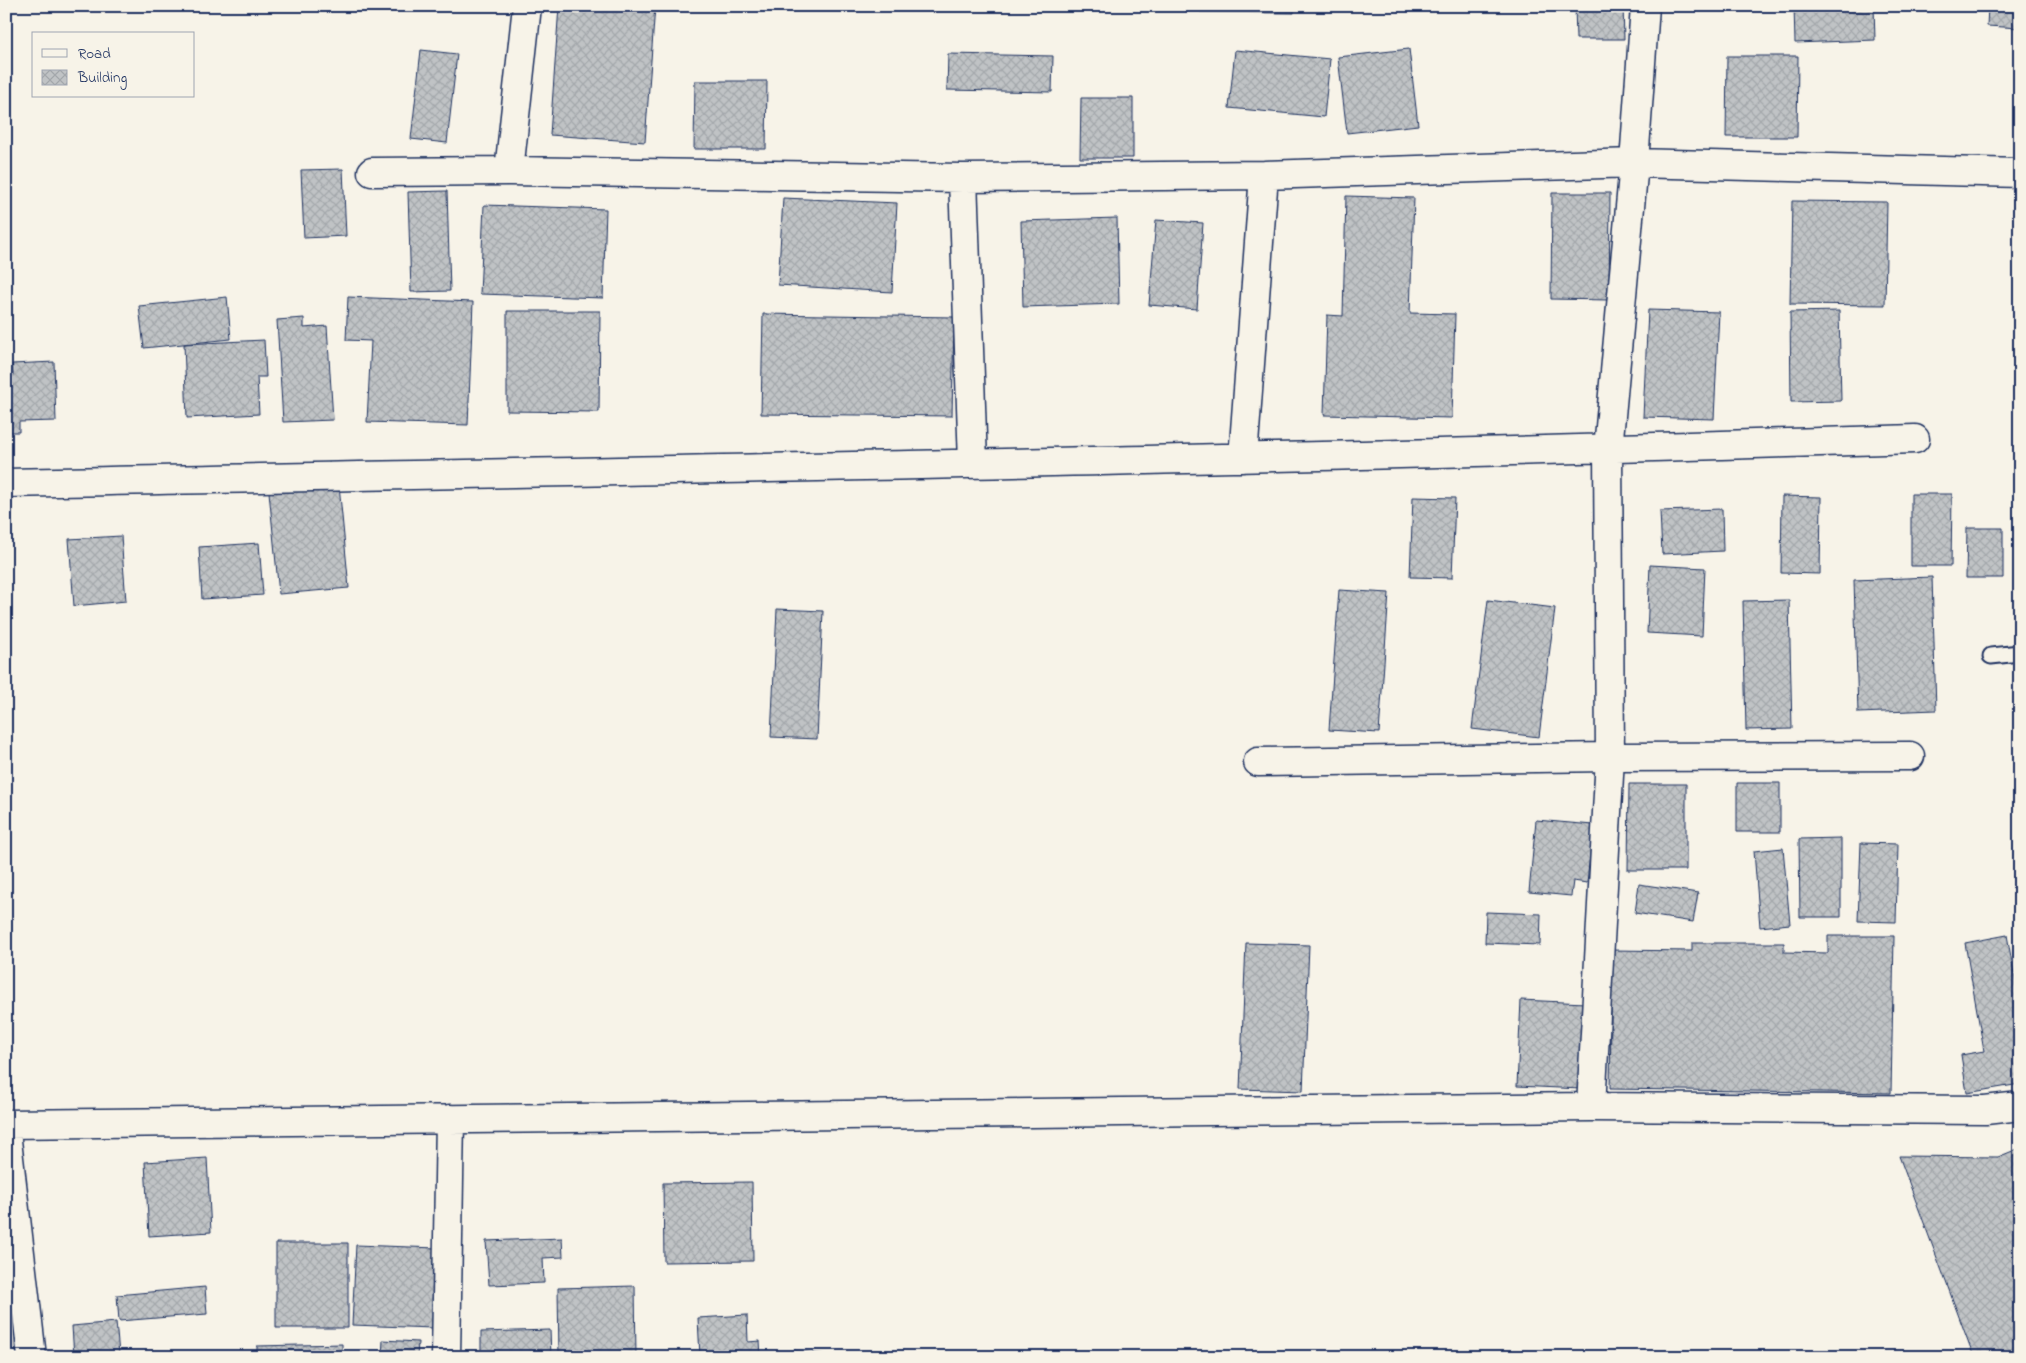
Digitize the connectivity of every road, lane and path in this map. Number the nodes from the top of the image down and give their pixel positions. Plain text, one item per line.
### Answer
1 (527, 6) edge
2 (1645, 6) edge
3 (1634, 163) junction
4 (509, 171) junction
5 (372, 172) dead end
6 (2020, 173) edge
7 (1264, 175) junction
8 (963, 178) junction
9 (1915, 439) dead end
10 (1608, 449) junction
11 (1243, 458) junction
12 (973, 463) junction
13 (6, 483) edge
14 (2020, 653) edge
15 (1991, 656) dead end
16 (1610, 756) junction
17 (1910, 756) dead end
18 (1258, 762) dead end
19 (2020, 1106) edge
20 (1591, 1107) junction
21 (450, 1119) junction
22 (6, 1124) edge
23 (6, 1132) edge
24 (32, 1357) edge
25 (446, 1357) edge

1 - 4 street
2 - 3 street
3 - 6 street
3 - 7 street
3 - 10 street
4 - 5 street
4 - 8 street
7 - 8 street
7 - 11 street
8 - 12 street
9 - 10 street
10 - 11 street
10 - 16 street
11 - 12 street
12 - 13 street
14 - 15 lane
16 - 17 street
16 - 18 street
16 - 20 street
19 - 20 street
20 - 21 street
21 - 22 street
21 - 25 street
23 - 24 street

